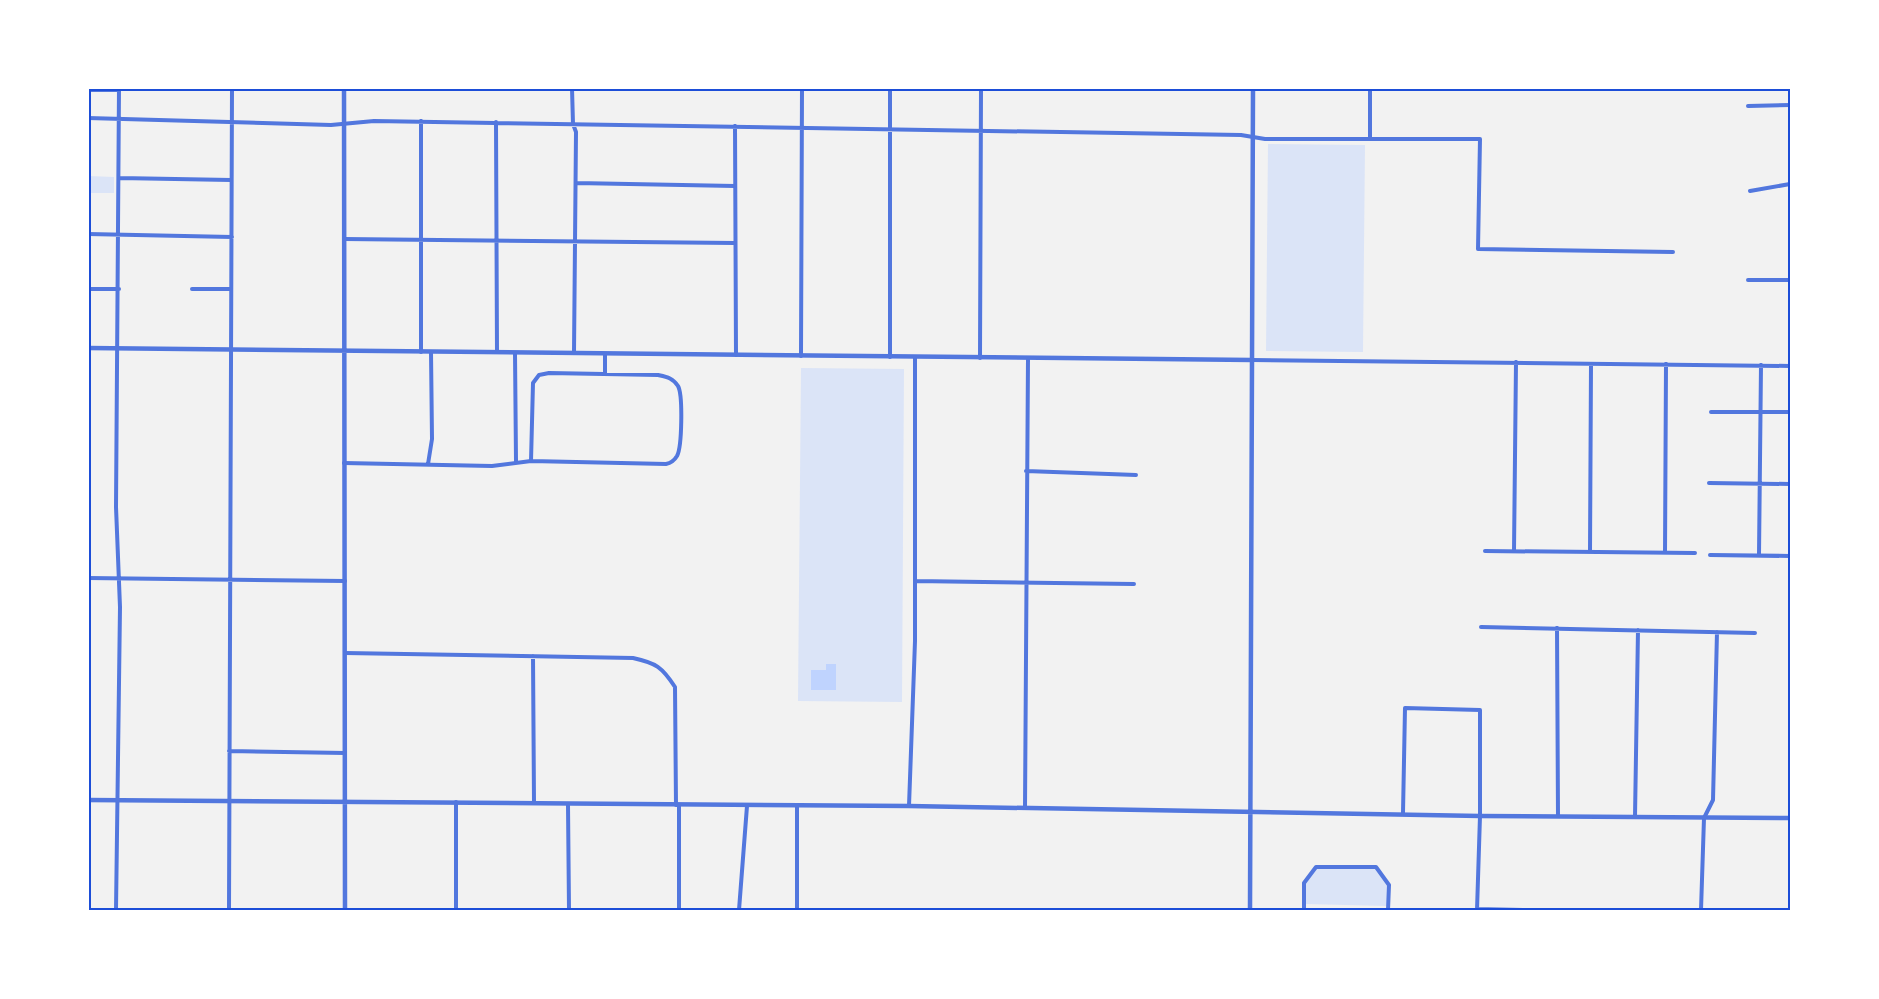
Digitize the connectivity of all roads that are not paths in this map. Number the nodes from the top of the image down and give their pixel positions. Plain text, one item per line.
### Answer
1 (232, 88) edge
2 (344, 88) edge
3 (572, 88) edge
4 (802, 88) edge
5 (890, 88) edge
6 (981, 88) edge
7 (1254, 88) edge
8 (1370, 88) edge
9 (119, 89) edge
10 (88, 90) edge
11 (1791, 105) edge
12 (1748, 106) dead end
13 (88, 118) edge
14 (118, 120) junction
15 (421, 121) junction
16 (496, 122) junction
17 (231, 123) junction
18 (344, 123) junction
19 (573, 124) junction
20 (735, 126) junction
21 (801, 127) junction
22 (890, 129) junction
23 (981, 131) junction
24 (1253, 137) junction
25 (1370, 137) junction
26 (119, 178) junction
27 (231, 180) junction
28 (576, 183) junction
29 (1791, 184) edge
30 (735, 186) junction
31 (1750, 191) dead end
32 (88, 234) edge
33 (119, 235) junction
34 (232, 237) junction
35 (420, 238) junction
36 (343, 239) junction
37 (496, 239) junction
38 (576, 241) junction
39 (735, 243) junction
40 (1673, 252) dead end
41 (1748, 280) dead end
42 (1791, 280) edge
43 (88, 289) edge
44 (119, 289) junction
45 (192, 289) dead end
46 (231, 289) junction
47 (88, 348) edge
48 (118, 348) junction
49 (229, 350) junction
50 (344, 351) junction
51 (421, 352) junction
52 (431, 352) junction
53 (497, 352) junction
54 (515, 353) junction
55 (574, 353) junction
56 (605, 354) junction
57 (736, 355) junction
58 (801, 356) junction
59 (890, 357) junction
60 (915, 357) junction
61 (981, 358) junction
62 (1028, 358) junction
63 (1252, 360) junction
64 (1516, 362) junction
65 (1591, 363) junction
66 (1666, 364) junction
67 (1761, 366) junction
68 (1791, 366) edge
69 (605, 374) junction
70 (1711, 412) dead end
71 (1760, 412) junction
72 (1791, 412) edge
73 (531, 460) junction
74 (516, 461) junction
75 (344, 463) junction
76 (428, 464) junction
77 (1026, 471) junction
78 (1136, 475) dead end
79 (1709, 483) dead end
80 (1760, 484) junction
81 (1791, 484) edge
82 (1485, 551) dead end
83 (1514, 551) junction
84 (1590, 552) junction
85 (1665, 553) junction
86 (1695, 553) dead end
87 (1710, 555) dead end
88 (1760, 555) junction
89 (1791, 556) edge
90 (88, 578) edge
91 (118, 578) junction
92 (229, 579) junction
93 (345, 581) junction
94 (915, 581) junction
95 (1025, 584) junction
96 (1134, 584) dead end
97 (1480, 627) dead end
98 (1557, 628) junction
99 (1638, 630) junction
100 (1717, 632) junction
101 (1755, 633) dead end
102 (345, 653) junction
103 (533, 656) junction
104 (229, 751) junction
105 (345, 753) junction
106 (88, 800) edge
107 (117, 800) junction
108 (229, 800) junction
109 (345, 801) junction
110 (456, 802) junction
111 (534, 803) junction
112 (568, 805) junction
113 (678, 805) junction
114 (747, 806) junction
115 (909, 806) junction
116 (797, 807) junction
117 (1025, 809) junction
118 (1250, 811) junction
119 (1403, 813) junction
120 (1480, 816) junction
121 (1558, 816) junction
122 (1635, 817) junction
123 (1704, 818) junction
124 (1791, 818) edge
125 (116, 910) edge
126 (229, 910) edge
127 (345, 910) edge
128 (456, 910) edge
129 (568, 910) edge
130 (679, 910) edge
131 (739, 910) edge
132 (797, 910) edge
133 (1250, 910) edge
134 (1304, 910) edge
135 (1388, 910) edge
136 (1477, 910) edge
137 (1523, 910) edge
138 (1701, 910) edge

1 - 17 street
2 - 18 street
3 - 19 street
4 - 21 street
5 - 22 street
6 - 23 street
7 - 24 street
8 - 25 street
9 - 10 street
9 - 14 street
11 - 12 street
13 - 14 street
14 - 17 street
14 - 26 street
15 - 16 street
15 - 18 street
15 - 35 street
16 - 19 street
16 - 37 street
17 - 18 street
17 - 27 street
18 - 36 street
19 - 20 street
19 - 28 street
20 - 21 street
20 - 30 street
21 - 22 street
21 - 58 street
22 - 23 street
22 - 59 street
23 - 24 street
23 - 61 street
24 - 25 street
24 - 63 street
25 - 40 street
26 - 27 street
26 - 33 street
27 - 34 street
28 - 30 street
28 - 38 street
29 - 31 street
30 - 39 street
32 - 33 street
33 - 34 street
33 - 44 street
34 - 46 street
35 - 36 street
35 - 37 street
35 - 51 street
36 - 50 street
37 - 38 street
37 - 53 street
38 - 39 street
38 - 55 street
39 - 57 street
41 - 42 street
43 - 44 street
44 - 48 street
45 - 46 street
46 - 49 street
47 - 48 street
48 - 49 street
48 - 91 street
49 - 50 street
49 - 92 street
50 - 51 street
50 - 75 street
51 - 52 street
52 - 53 street
52 - 76 street
53 - 54 street
54 - 55 street
54 - 74 street
55 - 56 street
56 - 57 street
56 - 69 street
57 - 58 street
58 - 59 street
59 - 60 street
60 - 61 street
60 - 94 street
61 - 62 street
62 - 63 street
62 - 77 street
63 - 64 street
63 - 118 street
64 - 65 street
64 - 83 street
65 - 66 street
65 - 84 street
66 - 67 street
66 - 85 street
67 - 68 street
67 - 71 street
69 - 73 street
69 - 73 street
70 - 71 street
71 - 72 street
71 - 80 street
73 - 74 street
74 - 76 street
75 - 76 street
75 - 93 street
77 - 78 street
77 - 95 street
79 - 80 street
80 - 81 street
80 - 88 street
82 - 83 street
83 - 84 street
84 - 85 street
85 - 86 street
87 - 88 street
88 - 89 street
90 - 91 street
91 - 92 street
91 - 107 street
92 - 93 street
92 - 104 street
93 - 102 street
94 - 95 street
94 - 115 street
95 - 96 street
95 - 117 street
97 - 98 street
98 - 99 street
98 - 121 street
99 - 100 street
99 - 122 street
100 - 101 street
100 - 123 street
102 - 103 street
102 - 105 street
103 - 111 street
103 - 113 street
104 - 105 street
104 - 108 street
105 - 109 street
106 - 107 street
107 - 108 street
107 - 125 street
108 - 109 street
108 - 126 street
109 - 110 street
109 - 127 street
110 - 111 street
110 - 128 street
111 - 112 street
112 - 113 street
112 - 129 street
113 - 114 street
113 - 130 street
114 - 116 street
114 - 131 street
115 - 116 street
115 - 117 street
116 - 132 street
117 - 118 street
118 - 119 street
118 - 133 street
119 - 120 street
119 - 120 street
120 - 121 street
120 - 136 street
121 - 122 street
122 - 123 street
123 - 124 street
123 - 138 street
134 - 135 street
136 - 137 street

